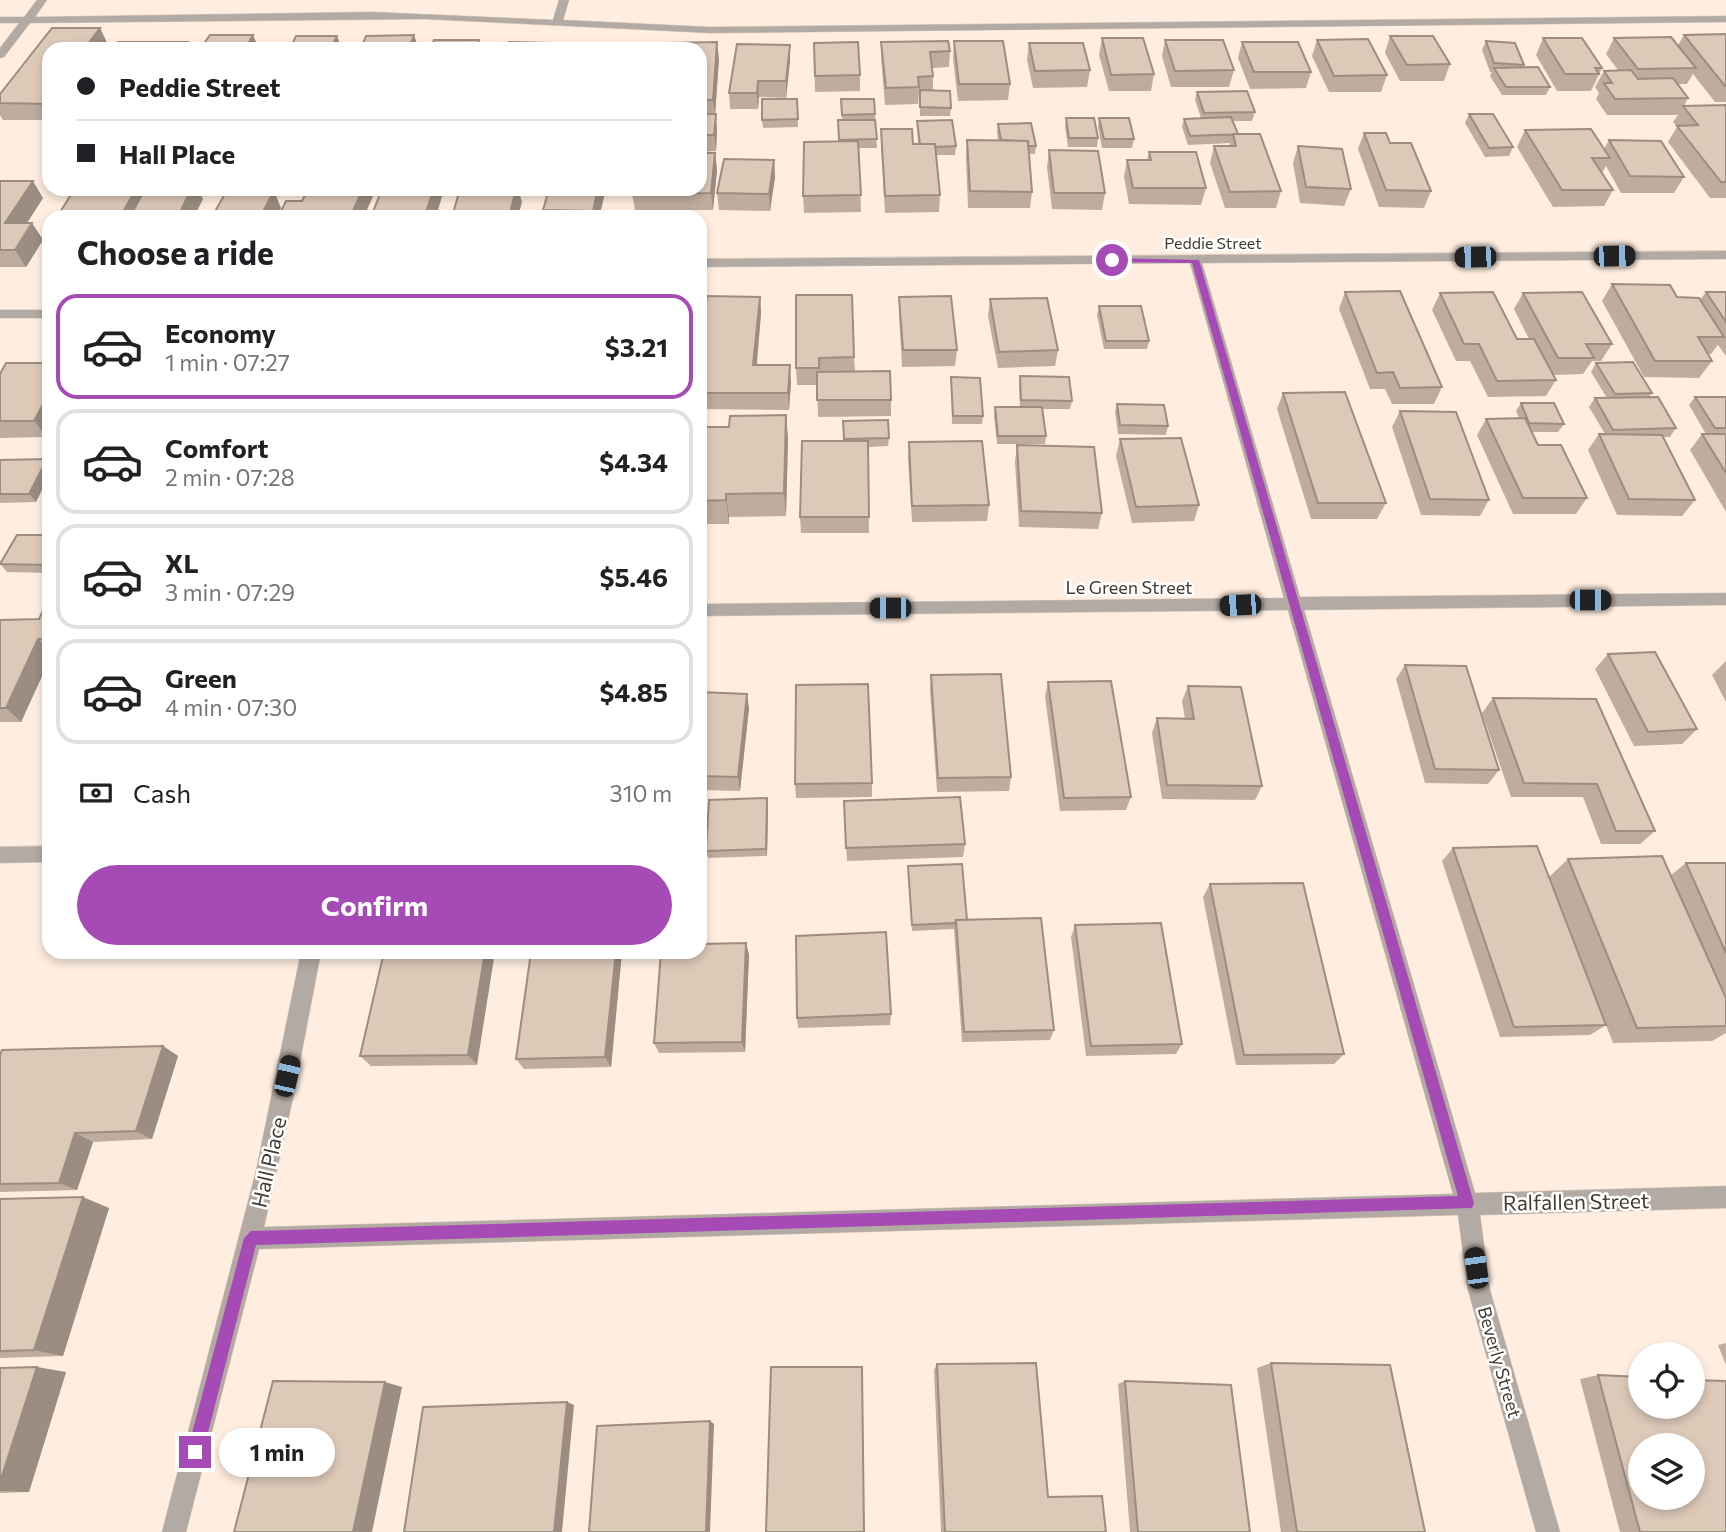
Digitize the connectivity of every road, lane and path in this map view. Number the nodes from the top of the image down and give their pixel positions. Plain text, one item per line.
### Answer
1 (42, 0) edge
2 (564, 0) edge
3 (27, 19) junction
4 (1726, 19) edge
5 (0, 20) edge
6 (557, 24) junction
7 (0, 55) edge
8 (1726, 254) edge
9 (1195, 260) junction
10 (707, 263) edge
11 (0, 314) edge
12 (42, 314) edge
13 (1726, 599) edge
14 (1291, 602) junction
15 (707, 610) edge
16 (42, 854) edge
17 (0, 855) edge
18 (310, 959) edge
19 (1726, 1197) edge
20 (1467, 1203) junction
21 (251, 1238) junction
22 (174, 1532) edge
23 (1548, 1532) edge

1 - 3 street
2 - 6 street
3 - 5 street
3 - 6 street
3 - 7 street
4 - 6 street
8 - 9 street, Peddie Street
9 - 10 street, Peddie Street
9 - 14 street, Beverly Street
11 - 12 street
13 - 14 street, Le Green Street
14 - 15 street, Le Green Street
14 - 20 street, Beverly Street
16 - 17 street
18 - 21 street, Hall Place
19 - 20 street, Ralfallen Street
20 - 21 street, Ralfallen Street
20 - 23 street, Beverly Street
21 - 22 street, Hall Place

